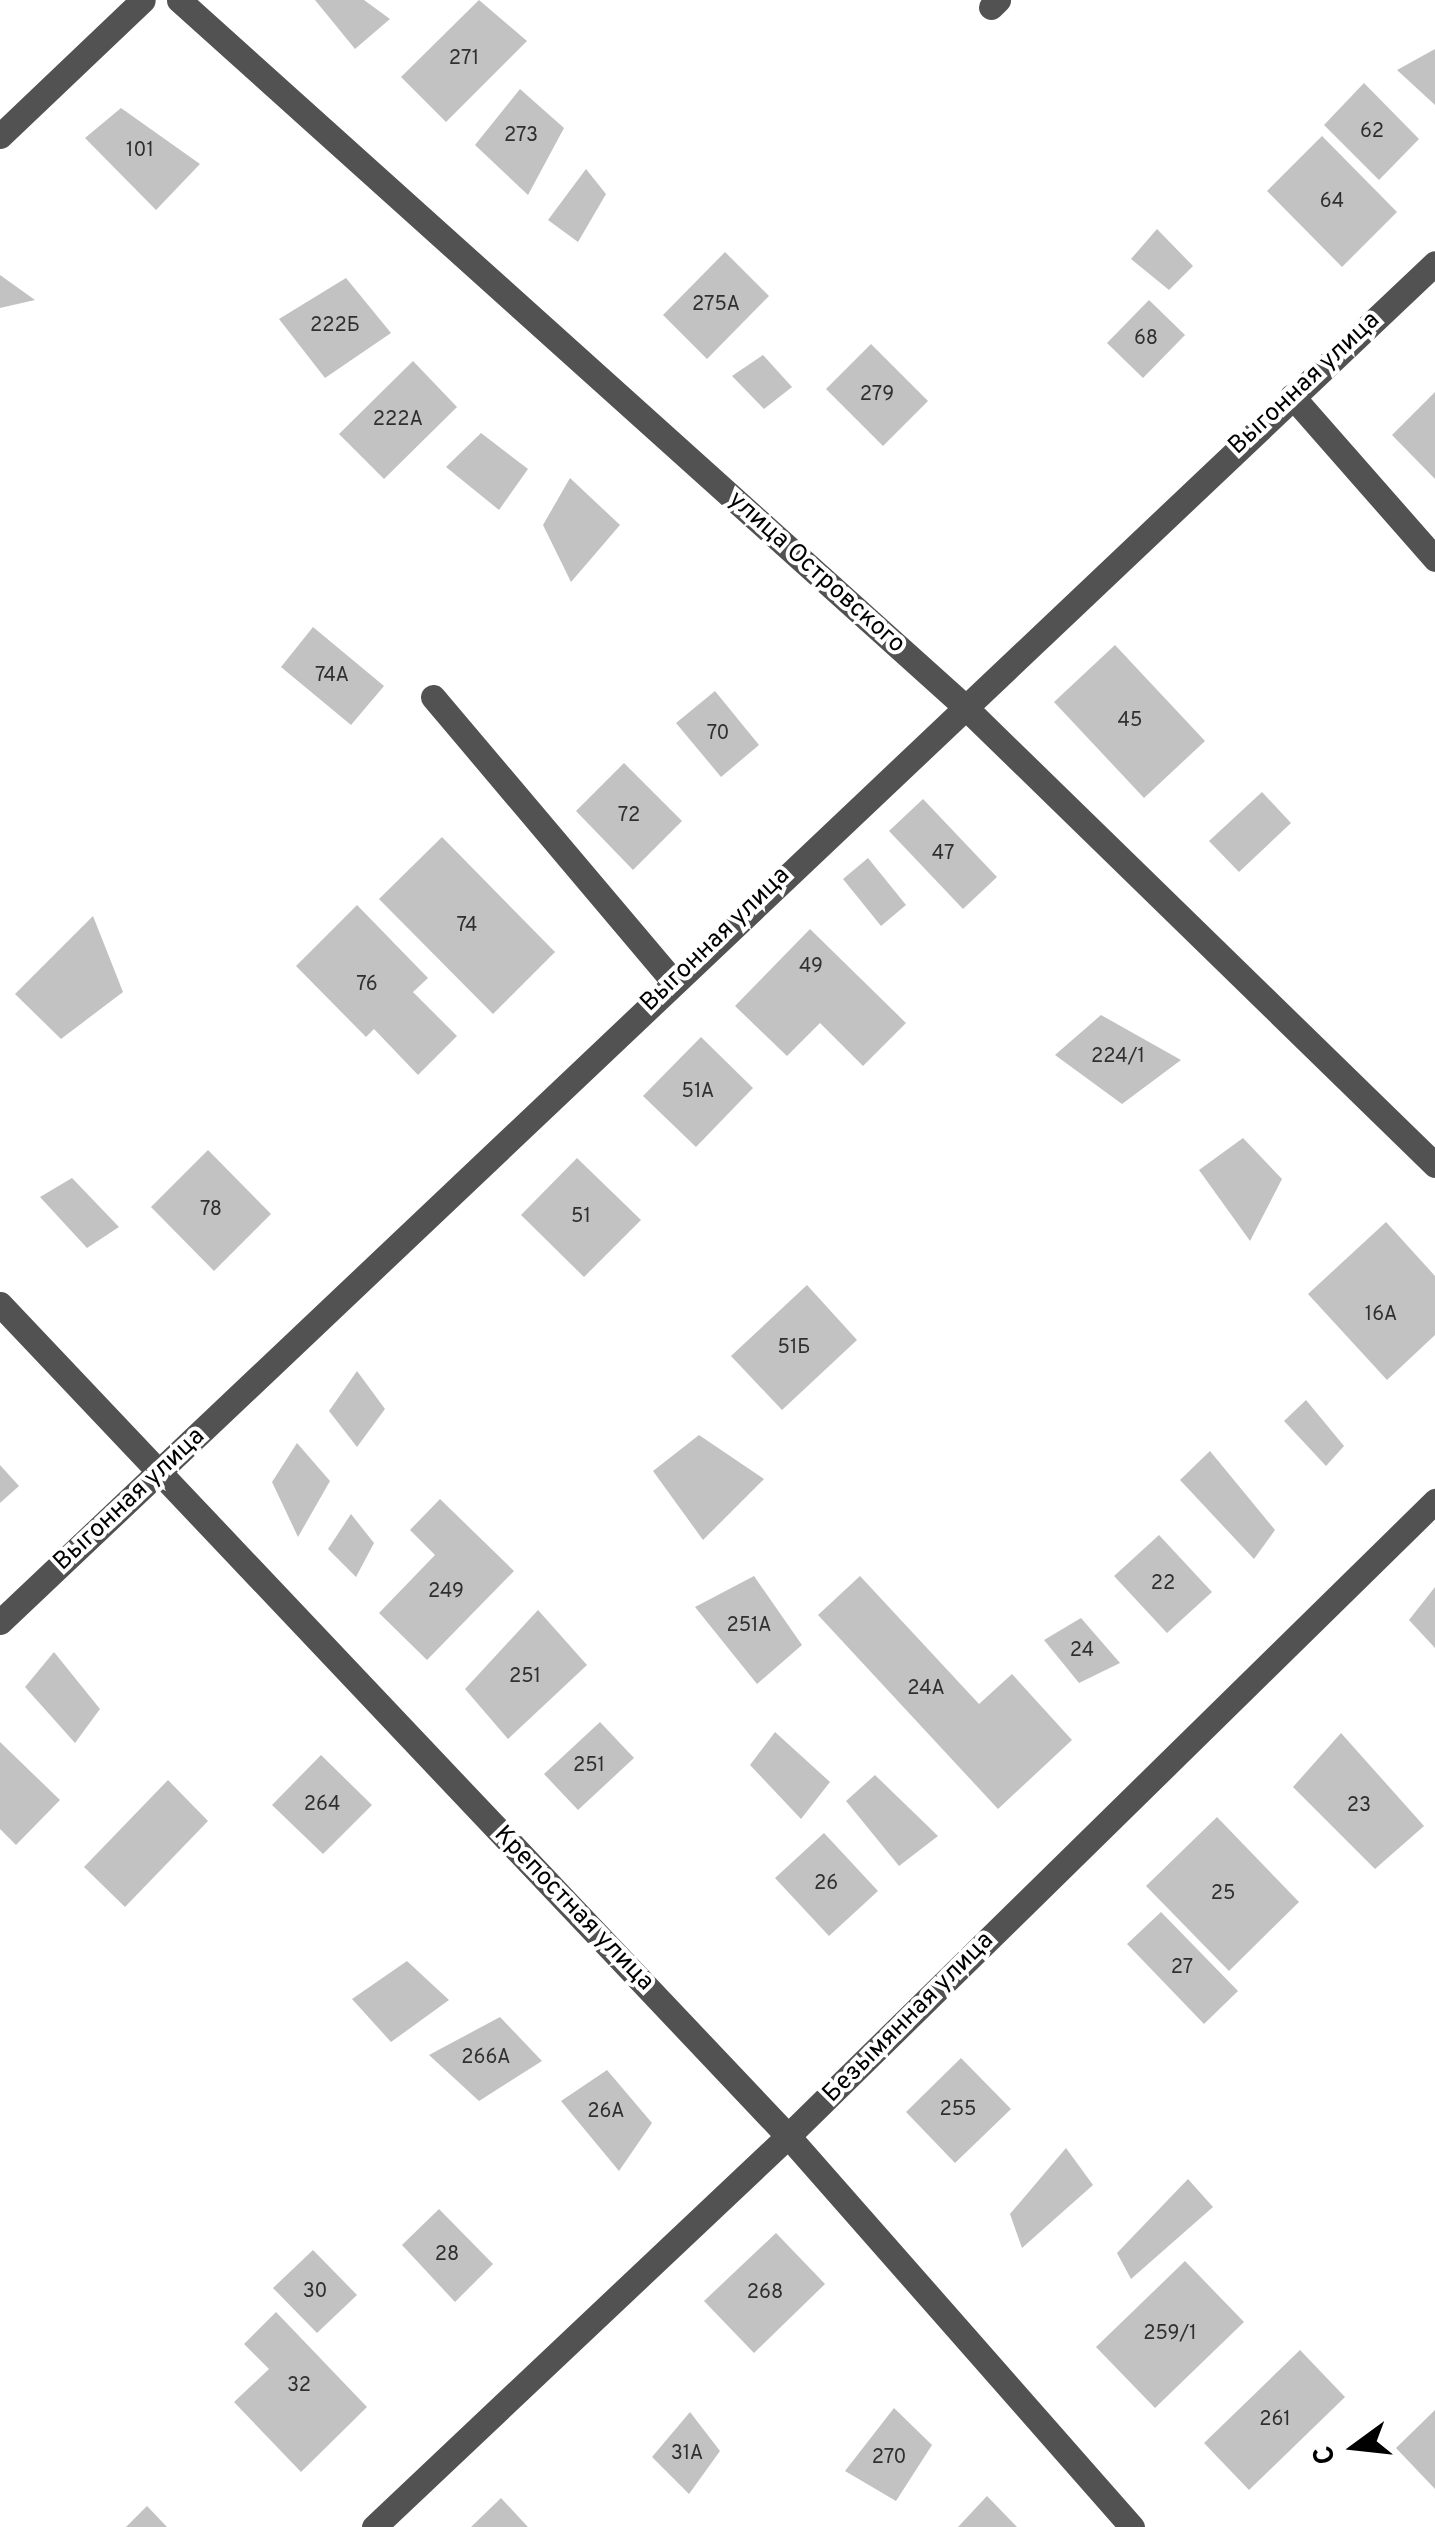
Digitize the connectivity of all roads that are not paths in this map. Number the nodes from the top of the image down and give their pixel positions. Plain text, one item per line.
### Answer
1 (143, 0) edge
2 (180, 0) edge
3 (0, 136) edge
4 (1435, 263) edge
5 (1292, 396) junction
6 (1435, 559) edge
7 (433, 698) dead end
8 (962, 705) junction
9 (673, 981) junction
10 (1432, 1157) edge
11 (0, 1304) edge
12 (158, 1474) junction
13 (1435, 1500) edge
14 (0, 1622) edge
15 (788, 2136) junction
16 (374, 2527) edge
17 (1132, 2527) edge

1 - 3 street
2 - 8 street, улица Островского
4 - 5 street, Выгонная улица
5 - 6 street
5 - 8 street, Выгонная улица
7 - 9 street
8 - 9 street, Выгонная улица
8 - 10 street, улица Островского
9 - 12 street, Выгонная улица
11 - 12 street, Крепостная улица
12 - 14 street, Выгонная улица
12 - 15 street, Крепостная улица
13 - 15 street, Безымянная улица
15 - 16 street, Безымянная улица
15 - 17 street, Крепостная улица

